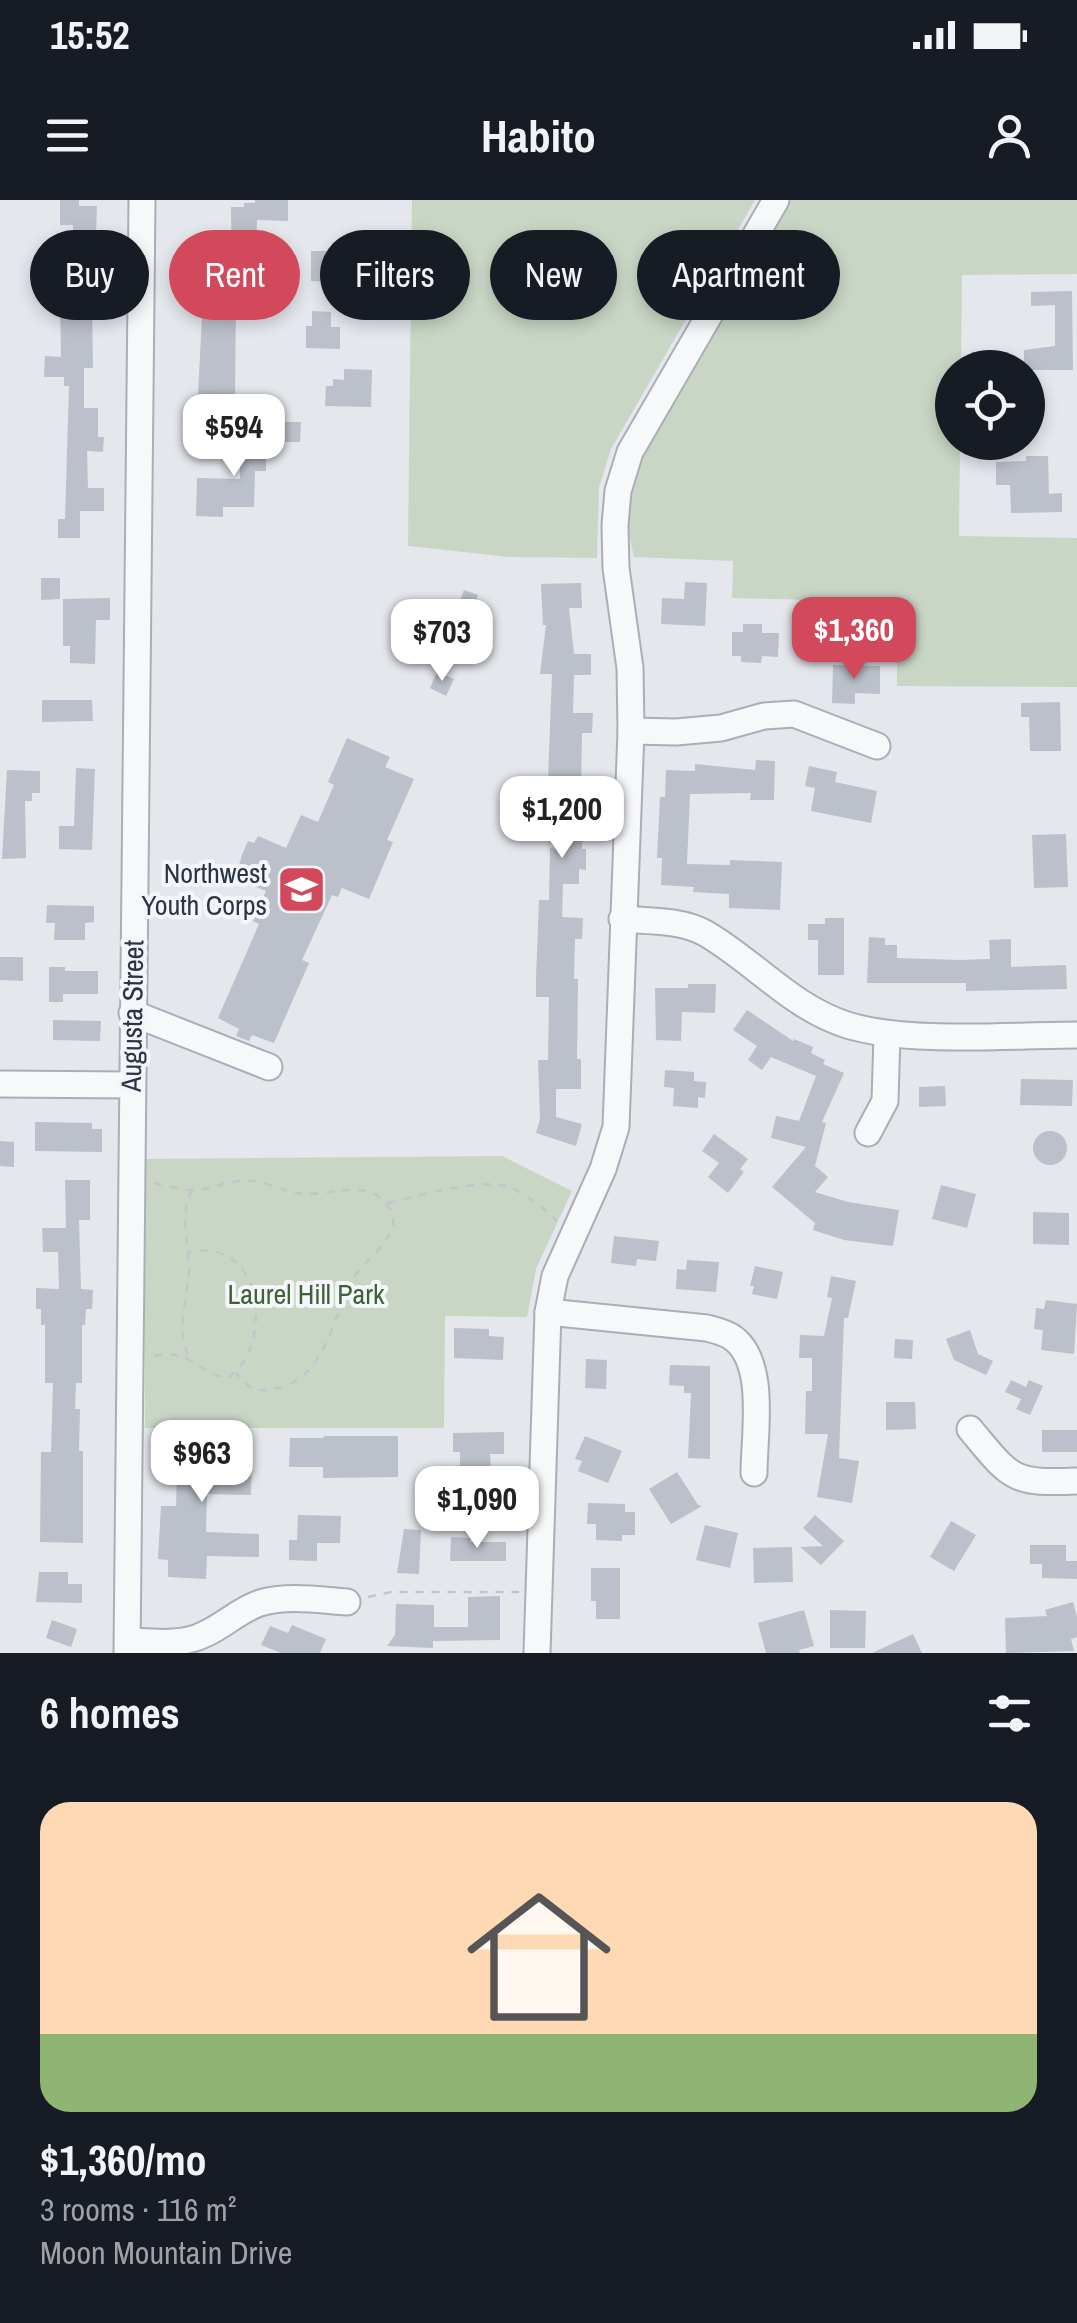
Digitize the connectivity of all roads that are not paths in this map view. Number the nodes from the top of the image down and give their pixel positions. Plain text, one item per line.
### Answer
1 (142, 200) edge
2 (776, 200) edge
3 (632, 731) junction
4 (877, 746) dead end
5 (622, 919) junction
6 (132, 1013) junction
7 (886, 1034) junction
8 (1077, 1035) edge
9 (269, 1067) dead end
10 (0, 1084) edge
11 (131, 1085) junction
12 (868, 1133) dead end
13 (548, 1312) junction
14 (970, 1429) dead end
15 (754, 1472) dead end
16 (1077, 1482) edge
17 (347, 1602) road end
18 (209, 1644) edge
19 (128, 1647) edge
20 (536, 1653) edge

1 - 6 street, Augusta Street
2 - 3 street
3 - 4 street
3 - 5 street
5 - 7 street
5 - 13 street
6 - 9 street
6 - 11 street, Augusta Street
7 - 8 street
7 - 12 street
10 - 11 street
11 - 19 street, Augusta Street
13 - 15 street
13 - 20 street
14 - 16 street
17 - 18 street
18 - 19 street

